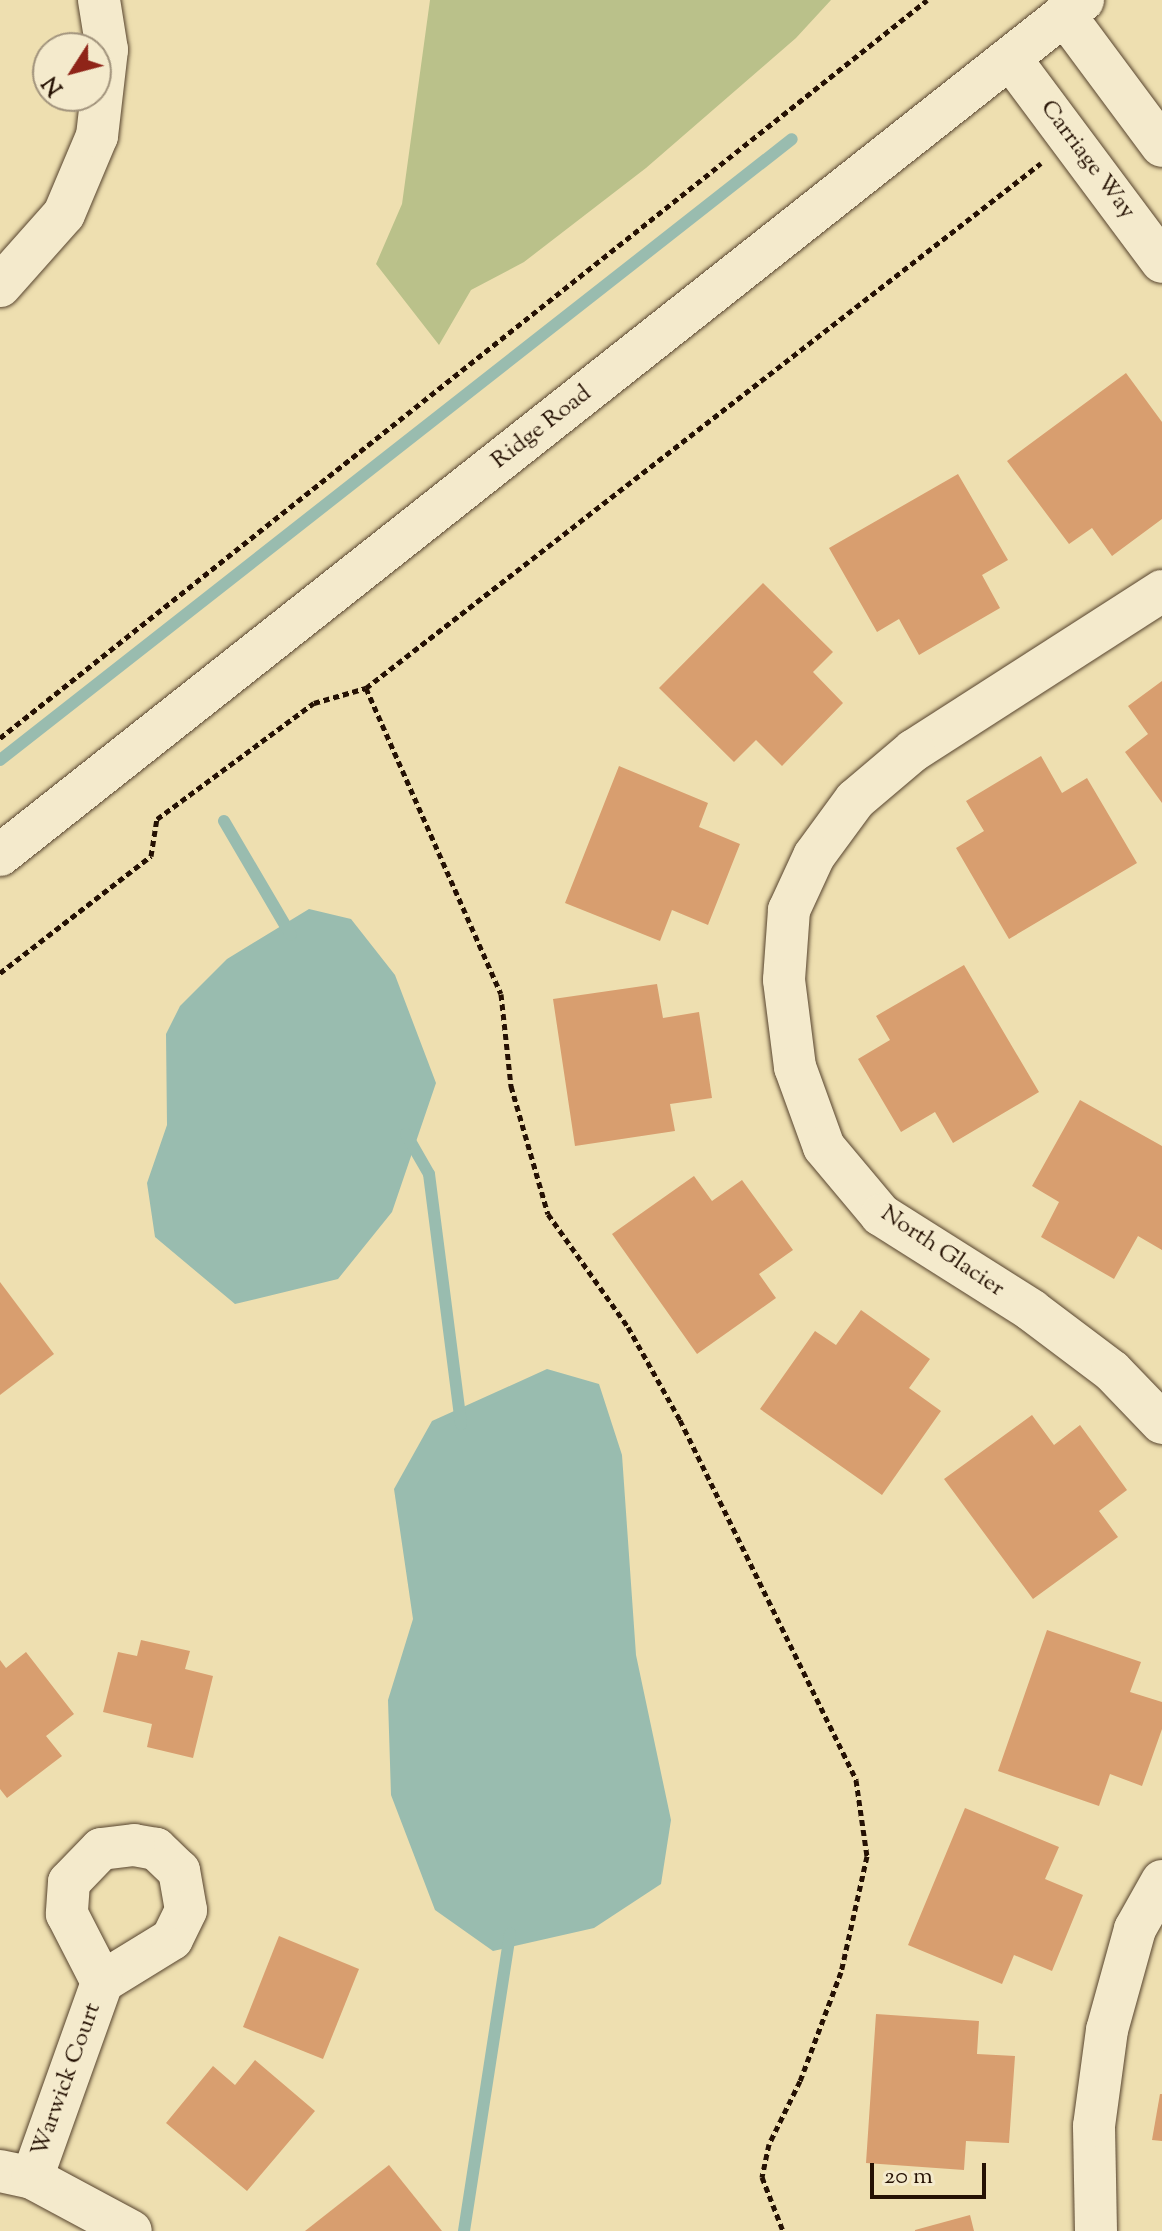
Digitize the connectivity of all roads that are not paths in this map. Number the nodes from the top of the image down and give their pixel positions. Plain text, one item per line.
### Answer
1 (99, 0) edge
2 (1074, 7) edge
3 (1010, 58) junction
4 (1162, 146) edge
5 (1150, 230) edge
6 (1162, 262) edge
7 (0, 286) edge
8 (1162, 591) edge
9 (0, 855) edge
10 (1162, 1423) edge
11 (1162, 1881) edge
12 (102, 1982) dead end
13 (16, 2174) edge
14 (131, 2231) edge
15 (1096, 2231) edge

1 - 7 street
2 - 3 street, Ridge Road
2 - 4 street
3 - 5 street, Carriage Way
3 - 9 street, Ridge Road
5 - 6 street, Carriage Way
8 - 10 street, North Glacier
11 - 15 street
12 - 13 street, Warwick Court
13 - 14 street

